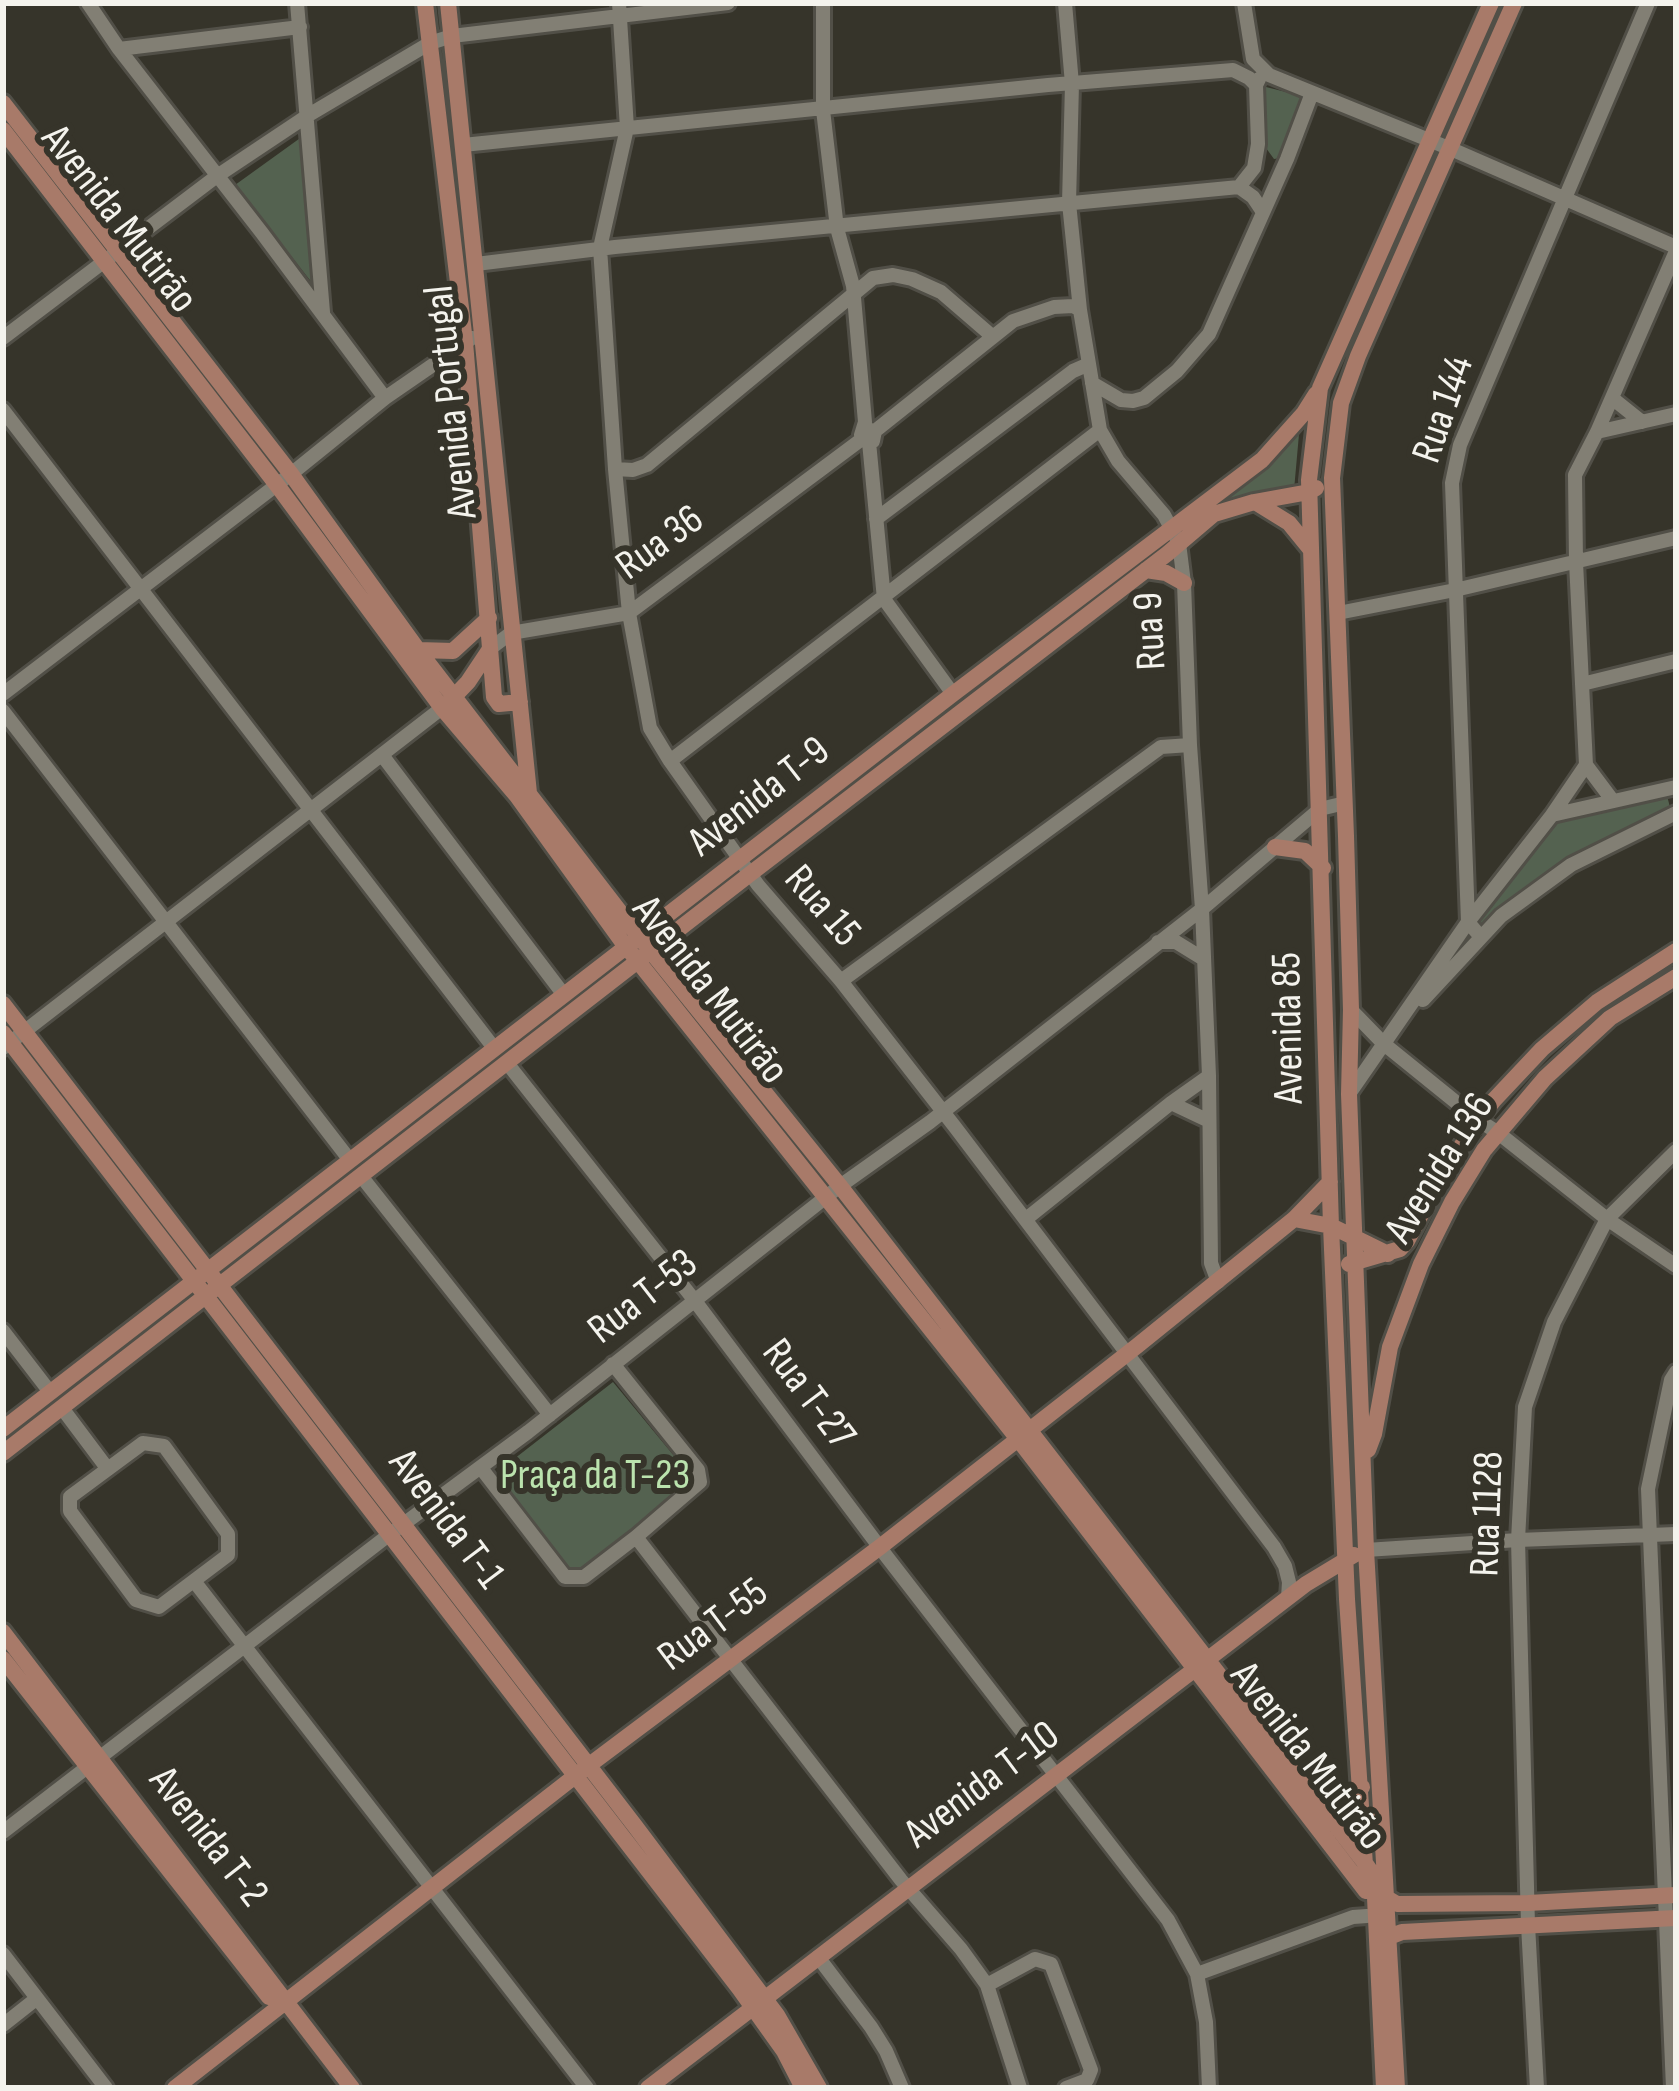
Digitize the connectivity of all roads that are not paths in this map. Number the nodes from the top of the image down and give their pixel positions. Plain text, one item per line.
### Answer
1 (88, 3) edge
2 (297, 3) edge
3 (425, 3) edge
4 (448, 3) edge
5 (728, 3) edge
6 (1065, 3) edge
7 (1244, 3) edge
8 (1491, 3) edge
9 (1514, 3) edge
10 (1648, 3) edge
11 (822, 5) edge
12 (620, 9) edge
13 (300, 27) junction
14 (452, 36) junction
15 (430, 43) junction
16 (145, 46) junction
17 (119, 49) junction
18 (1251, 53) junction
19 (130, 62) junction
20 (1233, 70) junction
21 (1263, 80) junction
22 (1072, 84) junction
23 (1312, 93) junction
24 (3, 103) edge
25 (824, 110) junction
26 (307, 116) junction
27 (627, 128) junction
28 (3, 130) edge
29 (1431, 142) junction
30 (1258, 144) junction
31 (464, 146) junction
32 (1451, 149) junction
33 (1287, 159) junction
34 (217, 176) junction
35 (1239, 188) junction
36 (1563, 199) junction
37 (1069, 203) junction
38 (1263, 212) junction
39 (837, 228) junction
40 (600, 248) junction
41 (1676, 249) edge
42 (111, 256) junction
43 (476, 264) junction
44 (1676, 287) edge
45 (855, 289) junction
46 (1658, 292) junction
47 (1080, 310) junction
48 (323, 317) junction
49 (483, 331) junction
50 (992, 336) junction
51 (3, 338) edge
52 (465, 342) junction
53 (1089, 364) junction
54 (1092, 383) junction
55 (1320, 388) junction
56 (385, 398) junction
57 (1612, 398) junction
58 (3, 410) edge
59 (1676, 414) edge
60 (1642, 422) junction
61 (1100, 430) junction
62 (1597, 433) junction
63 (867, 436) junction
64 (615, 469) junction
65 (1332, 478) junction
66 (284, 479) junction
67 (1309, 492) junction
68 (1254, 502) junction
69 (876, 519) junction
70 (1176, 536) junction
71 (1676, 538) edge
72 (1311, 550) junction
73 (1576, 562) junction
74 (1146, 570) junction
75 (881, 576) junction
76 (914, 576) junction
77 (1184, 583) junction
78 (141, 588) junction
79 (1455, 590) junction
80 (884, 599) junction
81 (628, 613) junction
82 (1338, 613) junction
83 (489, 618) junction
84 (511, 633) junction
85 (490, 648) junction
86 (418, 650) junction
87 (1676, 661) edge
88 (1582, 684) junction
89 (3, 694) edge
90 (952, 694) junction
91 (520, 702) junction
92 (448, 703) junction
93 (3, 711) edge
94 (1190, 745) junction
95 (382, 755) junction
96 (670, 761) junction
97 (1586, 765) junction
98 (1671, 789) edge
99 (529, 794) junction
100 (1613, 801) junction
101 (1345, 803) junction
102 (1320, 809) junction
103 (312, 810) junction
104 (1676, 812) edge
105 (1552, 815) junction
106 (1275, 847) junction
107 (744, 866) junction
108 (1322, 868) junction
109 (1202, 909) junction
110 (166, 922) junction
111 (1468, 922) junction
112 (1480, 936) junction
113 (1158, 942) junction
114 (639, 949) junction
115 (1676, 951) edge
116 (1202, 958) junction
117 (1676, 977) edge
118 (841, 981) junction
119 (564, 995) junction
120 (3, 1004) edge
121 (1351, 1010) junction
122 (10, 1039) edge
123 (1384, 1044) junction
124 (494, 1048) junction
125 (507, 1063) junction
126 (1209, 1076) junction
127 (1349, 1094) junction
128 (1171, 1103) junction
129 (942, 1112) junction
130 (1478, 1120) junction
131 (1210, 1121) junction
132 (1497, 1132) junction
133 (1676, 1151) edge
134 (349, 1159) junction
135 (361, 1176) junction
136 (1330, 1182) junction
137 (833, 1191) junction
138 (1294, 1219) junction
139 (1607, 1219) junction
140 (1026, 1220) junction
141 (1331, 1226) junction
142 (1354, 1237) junction
143 (1388, 1255) junction
144 (1355, 1261) junction
145 (1676, 1266) edge
146 (1333, 1271) junction
147 (200, 1275) junction
148 (1218, 1282) junction
149 (213, 1291) junction
150 (695, 1301) junction
151 (3, 1331) edge
152 (1128, 1353) junction
153 (613, 1364) junction
154 (1676, 1372) edge
155 (50, 1392) junction
156 (62, 1408) junction
157 (550, 1415) junction
158 (3, 1429) edge
159 (1023, 1434) junction
160 (3, 1453) edge
161 (1364, 1462) junction
162 (107, 1468) junction
163 (481, 1468) junction
164 (397, 1529) junction
165 (1676, 1534) edge
166 (1648, 1535) junction
167 (636, 1538) junction
168 (1518, 1540) junction
169 (880, 1547) junction
170 (1366, 1550) junction
171 (1346, 1558) junction
172 (194, 1581) junction
173 (1306, 1584) junction
174 (1288, 1598) junction
175 (1347, 1599) junction
176 (3, 1632) edge
177 (243, 1647) junction
178 (3, 1659) edge
179 (730, 1659) junction
180 (1201, 1665) junction
181 (94, 1764) junction
182 (582, 1771) junction
183 (1055, 1772) junction
184 (1362, 1787) junction
185 (1314, 1798) junction
186 (3, 1832) edge
187 (1365, 1863) junction
188 (905, 1884) junction
189 (432, 1887) junction
190 (1366, 1891) junction
191 (1670, 1895) edge
192 (1387, 1898) junction
193 (1528, 1903) junction
194 (1367, 1916) junction
195 (1671, 1919) edge
196 (1528, 1925) junction
197 (1389, 1936) junction
198 (3, 1954) edge
199 (818, 1957) junction
200 (1197, 1974) junction
201 (987, 1985) junction
202 (36, 1999) junction
203 (759, 2003) junction
204 (282, 2005) junction
205 (3, 2025) edge
206 (669, 2081) edge
207 (106, 2088) edge
208 (175, 2088) edge
209 (339, 2088) edge
210 (352, 2088) edge
211 (587, 2088) edge
212 (648, 2088) edge
213 (803, 2088) edge
214 (819, 2088) edge
215 (902, 2088) edge
216 (1020, 2088) edge
217 (1066, 2088) edge
218 (1209, 2088) edge
219 (1375, 2088) edge
220 (1384, 2088) edge
221 (1396, 2088) edge
222 (1537, 2088) edge
223 (1673, 2088) edge

1 - 17 street
2 - 13 street
3 - 15 main road, Avenida Portugal
4 - 14 main road, Avenida Portugal
5 - 12 street
6 - 22 street, Rua 9
7 - 18 street
8 - 29 main road, Avenida 85
9 - 32 main road, Avenida 85
10 - 36 street, Rua 144
11 - 25 street
12 - 14 street
12 - 27 street, Rua 15
13 - 16 street
13 - 26 street
14 - 15 street
14 - 31 main road, Avenida Portugal
15 - 26 street
15 - 52 main road, Avenida Portugal
16 - 17 street
16 - 19 street
17 - 19 street
18 - 20 street
18 - 21 street
19 - 34 street
20 - 21 street
20 - 22 street
21 - 23 street
21 - 30 street
22 - 25 street
22 - 37 street, Rua 9
23 - 29 street
23 - 33 street
24 - 42 main road, Avenida Mutirão
25 - 27 street
25 - 39 street
26 - 34 street
26 - 48 street
27 - 31 street
27 - 40 street, Rua 15
28 - 42 main road, Avenida Mutirão
29 - 32 street
29 - 55 main road, Avenida 85
30 - 33 street
30 - 35 street
31 - 43 main road, Avenida Portugal
32 - 36 street
32 - 65 main road, Avenida 85
33 - 38 street
34 - 42 street
34 - 48 street
35 - 37 street
35 - 38 street
36 - 41 street
36 - 79 street, Rua 144
37 - 39 street
37 - 47 street, Rua 9
38 - 54 street
39 - 40 street
39 - 45 street
40 - 43 street
40 - 64 street, Rua 15
41 - 46 street
42 - 51 street
42 - 66 main road, Avenida Mutirão
43 - 49 main road, Avenida Portugal
44 - 46 street
45 - 50 street
45 - 63 street
45 - 64 street
46 - 57 street
47 - 50 street, Rua 36
47 - 53 street, Rua 9
48 - 56 street
49 - 52 street
49 - 84 main road, Avenida Portugal
50 - 63 street, Rua 36
52 - 56 street
52 - 83 main road, Avenida Portugal
53 - 54 street, Rua 9
53 - 69 street
54 - 61 street, Rua 9
55 - 67 main road, Avenida 85
55 - 70 main road, Avenida T-9
56 - 66 street
57 - 60 street
57 - 62 street
58 - 78 street
59 - 60 street
60 - 62 street
61 - 70 street, Rua 9
61 - 76 street
62 - 73 street
63 - 69 street
63 - 81 street, Rua 36
64 - 81 street, Rua 15
65 - 67 main road, Avenida T-9
65 - 82 main road, Avenida 85
66 - 78 street
66 - 86 main road, Avenida Mutirão
66 - 92 main road, Avenida Mutirão
67 - 68 main road, Avenida T-9
67 - 72 main road, Avenida 85
68 - 70 main road, Avenida T-9
68 - 72 main road
69 - 75 street
70 - 74 main road, Avenida T-9
70 - 77 street, Rua 9
70 - 90 main road, Avenida T-9
71 - 73 street
72 - 102 main road, Avenida 85
73 - 79 street
73 - 88 street
74 - 77 main road
74 - 107 main road, Avenida T-9
75 - 76 street
75 - 80 street
76 - 80 street
77 - 94 street, Rua 9
78 - 89 street
78 - 103 street
79 - 82 street
79 - 111 street, Rua 144
80 - 90 street
80 - 96 street
81 - 84 street, Rua 36
81 - 96 street, Rua 15
82 - 101 main road, Avenida 85
83 - 85 main road, Avenida Portugal
83 - 86 main road
84 - 85 street, Rua 36
84 - 91 main road, Avenida Portugal
85 - 91 main road, Avenida Portugal
85 - 92 main road, Rua 36
86 - 92 main road, Avenida Mutirão
87 - 88 street
88 - 97 street
90 - 107 main road, Avenida T-9
91 - 99 main road, Avenida Portugal
92 - 95 street
92 - 99 main road, Avenida Mutirão
92 - 114 main road, Avenida Mutirão
93 - 110 street
94 - 109 street, Rua 9
94 - 118 street
95 - 103 street
95 - 119 street
96 - 107 street, Rua 15
97 - 100 street
97 - 105 street
98 - 100 street
98 - 104 street
99 - 114 main road, Avenida Mutirão
100 - 105 street
101 - 102 street
101 - 121 main road, Avenida 85
102 - 106 street, Rua T-53
102 - 108 main road, Avenida 85
103 - 110 street
103 - 124 street
104 - 112 street
105 - 111 street
106 - 108 main road
106 - 109 street, Rua T-53
107 - 114 main road, Avenida T-9
107 - 118 street, Rua 15
108 - 136 main road, Avenida 85
109 - 113 street, Rua T-53
109 - 116 street, Rua 9
110 - 122 street
110 - 134 street
111 - 112 street
111 - 123 street
112 - 123 street
113 - 116 street
113 - 129 street, Rua T-53
114 - 119 main road, Avenida T-9
114 - 125 main road, Avenida T-9
114 - 137 main road, Avenida Mutirão
115 - 130 main road, Avenida 136
116 - 126 street, Rua 9
117 - 132 main road, Avenida 136
118 - 129 street, Rua 15
119 - 124 main road, Avenida T-9
120 - 122 main road, Avenida T-1
121 - 123 street
121 - 127 main road, Avenida 85
122 - 147 main road, Avenida T-1
123 - 127 street
123 - 130 street
124 - 134 main road, Avenida T-9
125 - 135 main road, Avenida T-9
125 - 150 street, Rua T-27
126 - 128 street
126 - 131 street, Rua 9
127 - 142 main road, Avenida 85
128 - 131 street
128 - 140 street
129 - 137 street, Rua T-53
129 - 140 street, Rua 15
130 - 132 street
130 - 143 main road, Avenida 136
131 - 148 street, Rua 9
132 - 139 street
132 - 161 main road, Avenida 136
133 - 139 street, Rua 1128
134 - 147 main road, Avenida T-9
135 - 149 main road, Avenida T-9
135 - 157 street
136 - 138 main road, Rua T-55
136 - 141 main road, Avenida 85
137 - 150 street, Rua T-53
137 - 159 main road, Avenida Mutirão
138 - 141 main road
138 - 148 main road, Rua T-55
139 - 145 street
139 - 168 street, Rua 1128
140 - 152 street, Rua 15
141 - 142 main road, Avenida 136
141 - 146 main road, Avenida 85
142 - 143 main road, Avenida 136
142 - 144 main road, Avenida 85
143 - 144 main road, Avenida 136
144 - 146 main road, Avenida 136
144 - 161 main road, Avenida 85
146 - 171 main road, Avenida 85
147 - 149 main road, Avenida T-1
147 - 155 main road, Avenida T-9
148 - 152 main road, Rua T-55
149 - 156 main road, Avenida T-9
149 - 164 main road, Avenida T-1
150 - 153 street, Rua T-53
150 - 169 street, Rua T-27
151 - 155 street
152 - 159 main road, Rua T-55
152 - 174 street, Rua 15
153 - 157 street, Rua T-53
153 - 167 street
154 - 166 street
155 - 158 main road, Avenida T-9
156 - 160 main road, Avenida T-9
156 - 162 street
157 - 163 street, Rua T-53
159 - 169 main road, Rua T-55
159 - 180 main road, Avenida Mutirão
161 - 170 main road, Avenida 85
162 - 172 street
162 - 172 street
163 - 164 street, Rua T-53
163 - 167 street
164 - 177 street, Rua T-53
164 - 182 main road, Avenida T-1
165 - 166 street
166 - 168 street
166 - 191 street
167 - 179 street
168 - 170 street
168 - 193 street, Rua 1128
169 - 179 main road, Rua T-55
169 - 183 street, Rua T-27
170 - 171 main road, Avenida T-10
170 - 192 main road, Avenida 85
171 - 173 main road, Avenida T-10
171 - 175 main road, Avenida 85
172 - 177 street
173 - 174 main road, Avenida T-10
173 - 175 main road
174 - 180 main road, Avenida T-10
175 - 184 main road, Avenida 85
176 - 181 main road, Avenida T-2
177 - 181 street, Rua T-53
177 - 189 street
178 - 181 main road, Avenida T-2
179 - 182 main road, Rua T-55
179 - 188 street
180 - 183 main road, Avenida T-10
180 - 185 main road, Avenida Mutirão
180 - 190 main road, Avenida Mutirão
181 - 186 street, Rua T-53
181 - 204 main road, Avenida T-2
182 - 189 main road, Rua T-55
182 - 203 main road, Avenida T-1
183 - 188 main road, Avenida T-10
183 - 200 street, Rua T-27
184 - 185 main road
184 - 187 main road, Avenida 85
185 - 187 main road, Avenida Mutirão
187 - 190 main road, Avenida 85
187 - 220 main road
188 - 199 main road, Avenida T-10
188 - 201 street
189 - 204 main road, Rua T-55
189 - 211 street
190 - 194 main road, Avenida 85
191 - 193 main road
191 - 195 street
192 - 193 main road
192 - 197 main road, Avenida 85
193 - 196 street, Rua 1128
194 - 200 street
194 - 219 main road, Avenida 85
195 - 196 main road
195 - 223 street
196 - 197 main road
196 - 222 street, Rua 1128
197 - 221 main road, Avenida 85
198 - 202 street
199 - 203 main road, Avenida T-10
199 - 215 street
200 - 218 street, Rua T-27
201 - 216 street
201 - 217 street
202 - 205 street
202 - 207 street
203 - 206 main road, Avenida T-10
203 - 213 main road, Avenida T-1
203 - 214 main road, Avenida T-1
204 - 208 main road, Rua T-55
204 - 209 main road, Avenida T-2
204 - 210 main road, Avenida T-2
206 - 212 main road, Avenida T-10

